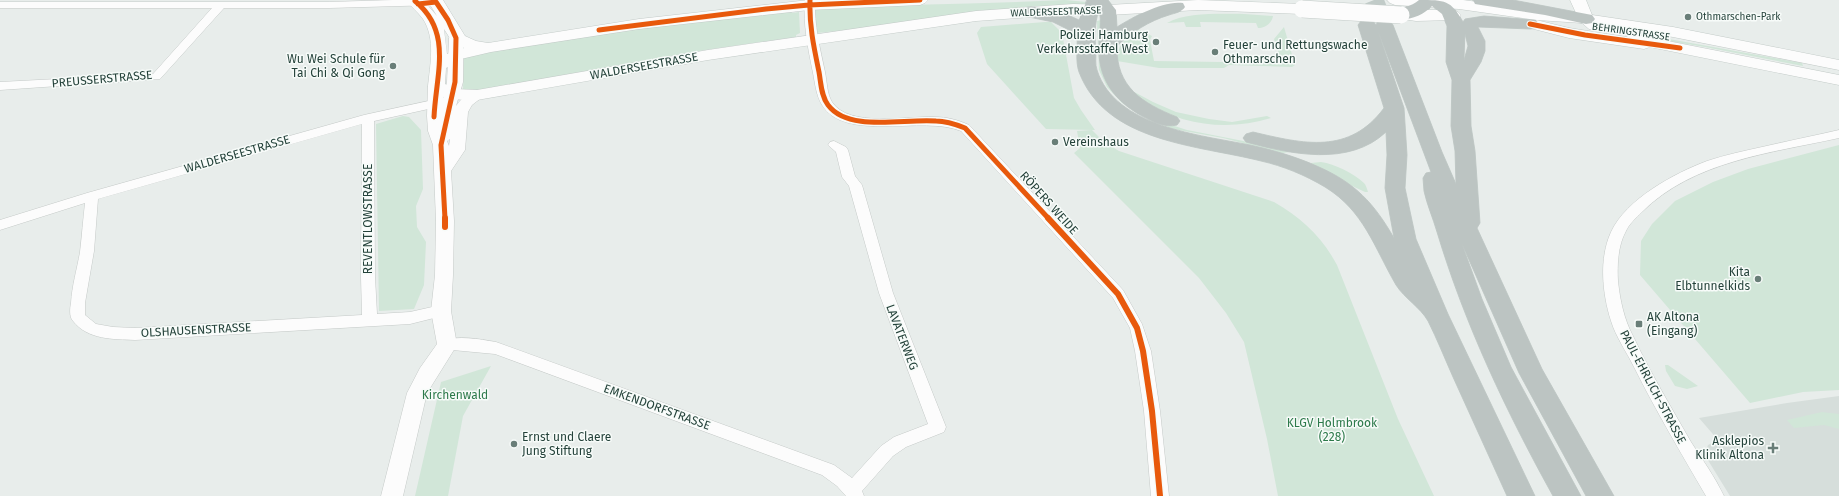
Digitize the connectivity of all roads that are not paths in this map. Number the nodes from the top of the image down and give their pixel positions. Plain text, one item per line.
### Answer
1 (920, 0) edge
2 (1482, 0) edge
3 (1578, 0) edge
4 (435, 1) edge
5 (1432, 1) edge
6 (108, 2) edge
7 (416, 2) edge
8 (810, 2) edge
9 (222, 4) junction
10 (0, 5) edge
11 (1098, 5) edge
12 (1177, 7) junction
13 (1398, 7) edge
14 (1302, 9) joint
15 (1030, 12) junction
16 (1452, 15) junction
17 (1586, 19) junction
18 (1530, 24) junction
19 (1086, 32) junction
20 (456, 38) junction
21 (812, 40) junction
22 (1107, 45) junction
23 (491, 47) junction
24 (1680, 48) junction
25 (456, 55) junction
26 (1818, 60) junction
27 (1839, 65) edge
28 (437, 66) junction
29 (1839, 69) edge
30 (1461, 80) junction
31 (1839, 80) edge
32 (0, 86) edge
33 (436, 86) junction
34 (478, 95) junction
35 (451, 97) junction
36 (434, 103) junction
37 (1394, 108) junction
38 (368, 118) junction
39 (1839, 134) edge
40 (440, 145) junction
41 (834, 145) dead end
42 (1432, 152) junction
43 (442, 171) junction
44 (92, 196) junction
45 (0, 225) edge
46 (1470, 236) junction
47 (441, 311) junction
48 (1436, 314) junction
49 (370, 320) junction
50 (447, 345) junction
51 (854, 493) edge
52 (392, 496) edge
53 (1160, 496) edge
54 (1521, 496) edge
55 (1567, 496) edge
56 (1600, 496) edge
57 (1716, 496) edge

1 - 8 main road
2 - 17 highway
3 - 17 main road
4 - 7 street
4 - 20 main road
5 - 13 highway
5 - 16 highway
5 - 17 main road, BEHRINGSTRASSE
6 - 9 street
6 - 10 street
7 - 9 street
7 - 28 main road
8 - 21 street
8 - 23 main road
9 - 32 street, PREUSSERSTRASSE
11 - 12 main road, WALDERSEESTRASSE
11 - 15 main road, WALDERSEESTRASSE
11 - 19 highway
11 - 22 highway
12 - 14 main road, WALDERSEESTRASSE
12 - 22 highway
13 - 14 main road, BEHRINGSTRASSE, bridge
13 - 16 main road, BEHRINGSTRASSE
15 - 19 highway
15 - 21 main road, WALDERSEESTRASSE
16 - 18 main road, BEHRINGSTRASSE
16 - 30 highway
17 - 24 main road, BEHRINGSTRASSE
17 - 26 main road, BEHRINGSTRASSE
18 - 24 main road, BEHRINGSTRASSE
18 - 30 highway
19 - 48 highway
20 - 23 main road
20 - 25 street
21 - 34 main road, WALDERSEESTRASSE
21 - 53 street, RÖPERS WEIDE
22 - 37 highway
23 - 25 main road
24 - 31 main road, BEHRINGSTRASSE
25 - 28 main road
25 - 35 street
26 - 27 main road, BEHRINGSTRASSE
26 - 29 street
28 - 33 main road
30 - 46 highway
33 - 35 main road, WALDERSEESTRASSE
33 - 36 street
34 - 35 main road, WALDERSEESTRASSE
34 - 43 street
35 - 36 street, WALDERSEESTRASSE
35 - 40 street
36 - 38 street, WALDERSEESTRASSE
36 - 40 street
37 - 42 highway
37 - 48 highway
38 - 44 street, WALDERSEESTRASSE
38 - 49 street, REVENTLOWSTRASSE
39 - 57 street, PAUL-EHRLICH-STRASSE
40 - 43 street
41 - 51 street, LAVATERWEG
42 - 46 highway
42 - 55 highway
43 - 47 street
44 - 45 street, WALDERSEESTRASSE
44 - 49 street, OLSHAUSENSTRASSE
46 - 56 highway
47 - 49 street, OLSHAUSENSTRASSE
47 - 50 street
48 - 54 highway
50 - 51 street, EMKENDORFSTRASSE
50 - 52 street

